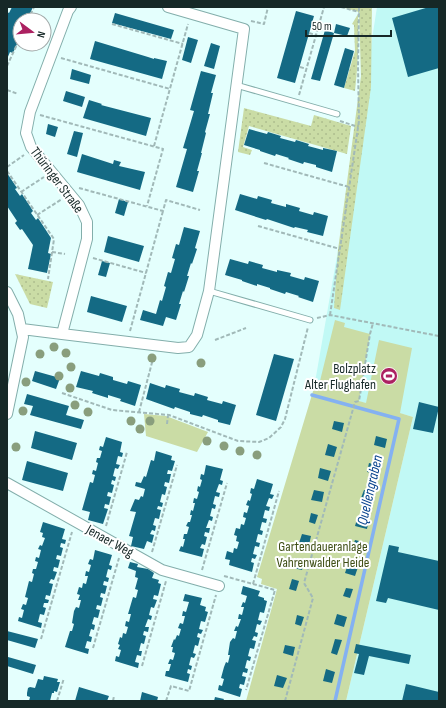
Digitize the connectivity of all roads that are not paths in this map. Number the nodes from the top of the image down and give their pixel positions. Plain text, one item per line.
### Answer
1 (71, 7) edge
2 (168, 7) edge
3 (236, 85) junction
4 (337, 114) road end
5 (209, 291) junction
6 (7, 292) edge
7 (310, 320) road end
8 (22, 329) junction
9 (62, 334) junction
10 (7, 414) edge
11 (7, 483) edge
12 (219, 586) road end

1 - 9 street, Thüringer Straße
2 - 3 street
3 - 4 lane
3 - 5 street
5 - 7 lane
5 - 9 street
6 - 8 street
8 - 9 street
8 - 10 street
11 - 12 street, Jenaer Weg

